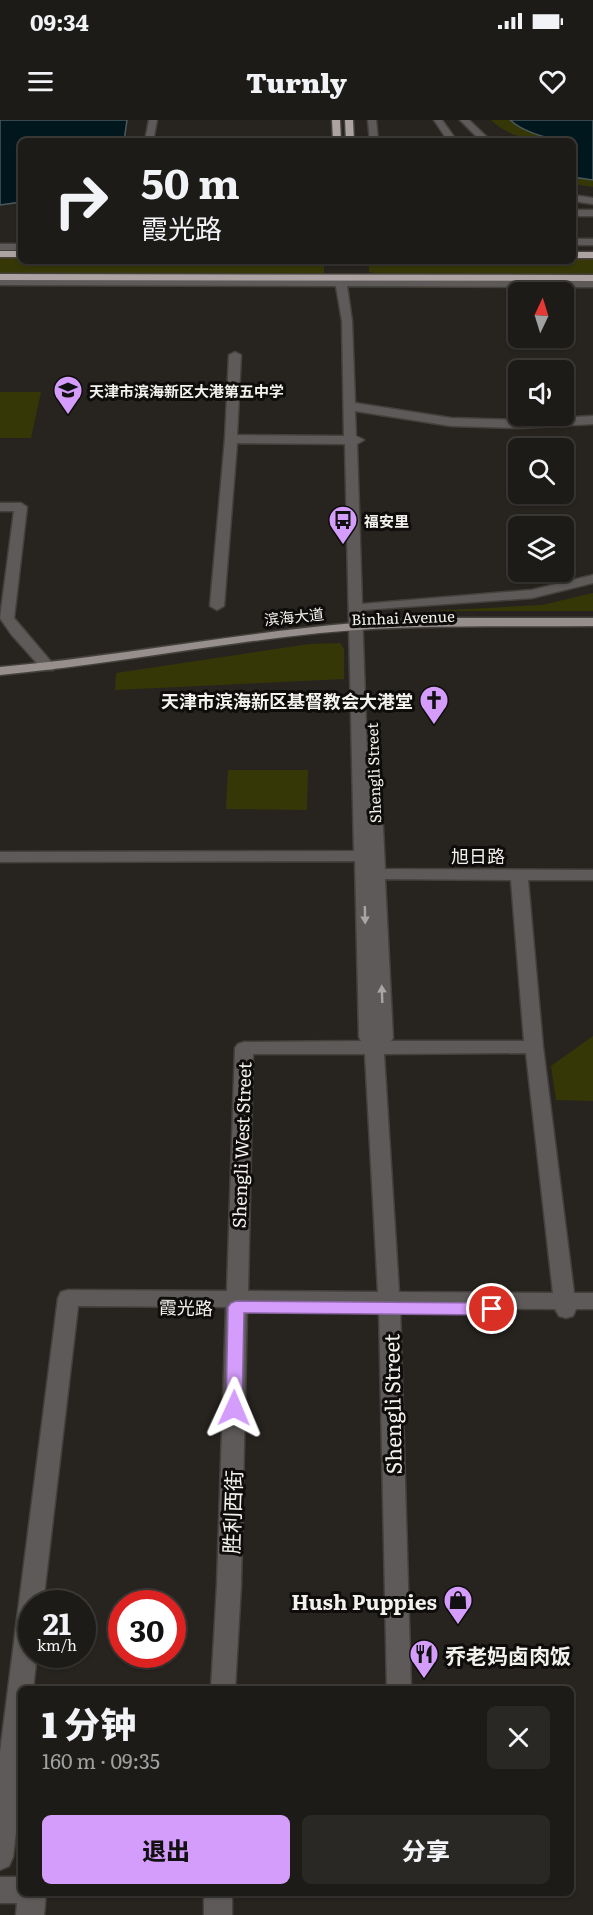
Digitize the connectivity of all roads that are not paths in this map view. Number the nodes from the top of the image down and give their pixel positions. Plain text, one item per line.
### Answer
1 (153, 120) edge
2 (336, 120) edge
3 (349, 120) edge
4 (372, 120) edge
5 (438, 120) edge
6 (464, 120) edge
7 (150, 138) edge
8 (336, 138) edge
9 (350, 138) edge
10 (374, 138) edge
11 (451, 138) edge
12 (483, 138) edge
13 (576, 198) edge
14 (593, 201) edge
15 (576, 213) edge
16 (592, 213) edge
17 (576, 242) edge
18 (593, 242) edge
19 (0, 248) edge
20 (18, 248) edge
21 (576, 248) edge
22 (593, 248) edge
23 (0, 254) edge
24 (18, 254) edge
25 (576, 255) edge
26 (593, 255) edge
27 (0, 277) edge
28 (341, 277) junction
29 (356, 277) junction
30 (593, 278) edge
31 (0, 282) edge
32 (593, 284) edge
33 (235, 355) dead end
34 (353, 407) junction
35 (593, 420) edge
36 (231, 440) junction
37 (354, 440) junction
38 (0, 507) edge
39 (593, 579) edge
40 (217, 606) dead end
41 (366, 607) junction
42 (4, 619) edge
43 (593, 622) edge
44 (362, 629) junction
45 (593, 630) edge
46 (20, 637) junction
47 (0, 639) edge
48 (48, 667) junction
49 (0, 671) edge
50 (0, 677) edge
51 (0, 857) edge
52 (370, 871) junction
53 (593, 875) edge
54 (519, 879) junction
55 (593, 884) edge
56 (534, 1047) junction
57 (374, 1048) junction
58 (593, 1301) edge
59 (236, 1303) junction
60 (389, 1304) junction
61 (566, 1305) junction
62 (593, 1310) edge
63 (21, 1686) edge
64 (224, 1686) edge
65 (399, 1686) edge
66 (18, 1708) edge
67 (0, 1857) edge
68 (0, 1890) edge
69 (18, 1890) edge
70 (32, 1896) edge
71 (218, 1896) edge
72 (30, 1915) edge
73 (218, 1915) edge

1 - 7 street
2 - 8 highway
3 - 9 highway
4 - 10 street
5 - 11 street
6 - 12 street
13 - 14 street
14 - 16 street
15 - 16 street
17 - 18 street
19 - 20 street
21 - 22 street
23 - 24 highway
25 - 26 highway
27 - 28 highway
28 - 29 street
28 - 31 street
28 - 34 street, Shengli Street
29 - 30 highway
29 - 32 street
29 - 34 street, Shengli Street
33 - 36 street
34 - 35 street
34 - 37 street, Shengli Street
36 - 37 street
36 - 40 street
37 - 41 street, Shengli Street
37 - 44 street, Shengli Street
38 - 42 street
39 - 41 street
41 - 44 street, Shengli Street
42 - 46 street
43 - 44 main road, 滨海大道
44 - 45 main road, Binhai Avenue
44 - 48 main road, 滨海大道
44 - 50 main road, Binhai Avenue
44 - 52 street, Shengli Street
46 - 47 street
46 - 48 street
48 - 49 main road, 滨海大道
51 - 52 street, 旭日路
52 - 54 street, 旭日路
52 - 57 street, Shengli Street
53 - 54 street, 旭日路
54 - 55 street, 旭日路
54 - 56 street
56 - 57 street
56 - 61 street
57 - 59 street, Shengli West Street
57 - 60 street, Shengli Street
58 - 61 street, 霞光路
59 - 60 street, 霞光路
59 - 63 street, 霞光路
59 - 64 street, 胜利西街
60 - 61 street, 霞光路
60 - 65 street, Shengli Street
61 - 62 street, 霞光路
66 - 67 street, 霞光路
68 - 69 street
70 - 72 street
71 - 73 street

